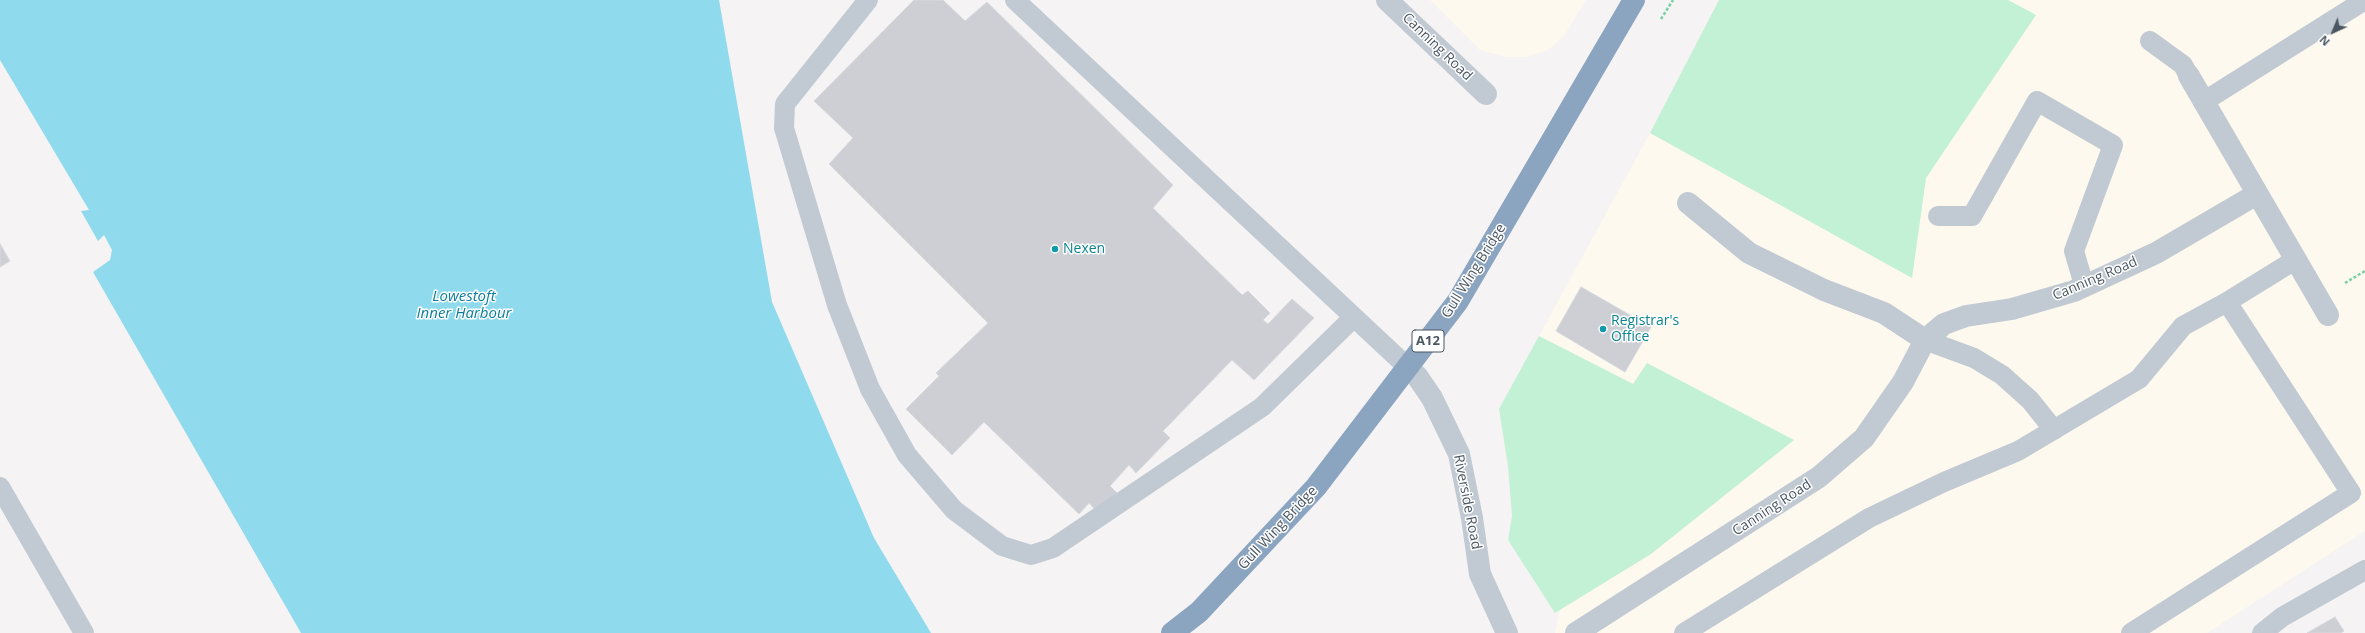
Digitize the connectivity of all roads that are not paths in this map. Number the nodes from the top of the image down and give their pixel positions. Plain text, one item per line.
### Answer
1 (868, 0) edge
2 (1015, 0) edge
3 (1387, 0) edge
4 (2365, 0) edge
5 (1632, 4) edge
6 (2150, 41) dead end
7 (2189, 76) joint
8 (1486, 94) dead end
9 (2203, 102) junction
10 (2257, 194) junction
11 (1688, 203) dead end
12 (1938, 216) dead end
13 (2295, 260) junction
14 (2084, 285) junction
15 (2227, 302) junction
16 (2328, 315) dead end
17 (1353, 318) junction
18 (1925, 340) junction
19 (1417, 376) joint
20 (2054, 430) junction
21 (0, 487) edge
22 (2362, 578) edge
23 (84, 633) edge
24 (1172, 633) edge
25 (1507, 633) edge
26 (1576, 633) edge
27 (1684, 633) edge
28 (2131, 633) edge
29 (2262, 633) edge

1 - 17 lane
2 - 17 lane
3 - 8 street, Canning Road
4 - 9 lane
5 - 24 highway, Gull Wing Bridge / A12
6 - 7 lane
7 - 9 street
9 - 10 street
10 - 13 street
10 - 14 street, Canning Road
11 - 18 street
12 - 14 lane
13 - 15 lane
13 - 16 street
14 - 18 street, Canning Road
15 - 20 lane
15 - 28 lane
17 - 19 lane
18 - 20 lane
18 - 26 street, Canning Road
19 - 25 street, Riverside Road
20 - 27 lane
21 - 23 lane
22 - 29 lane

